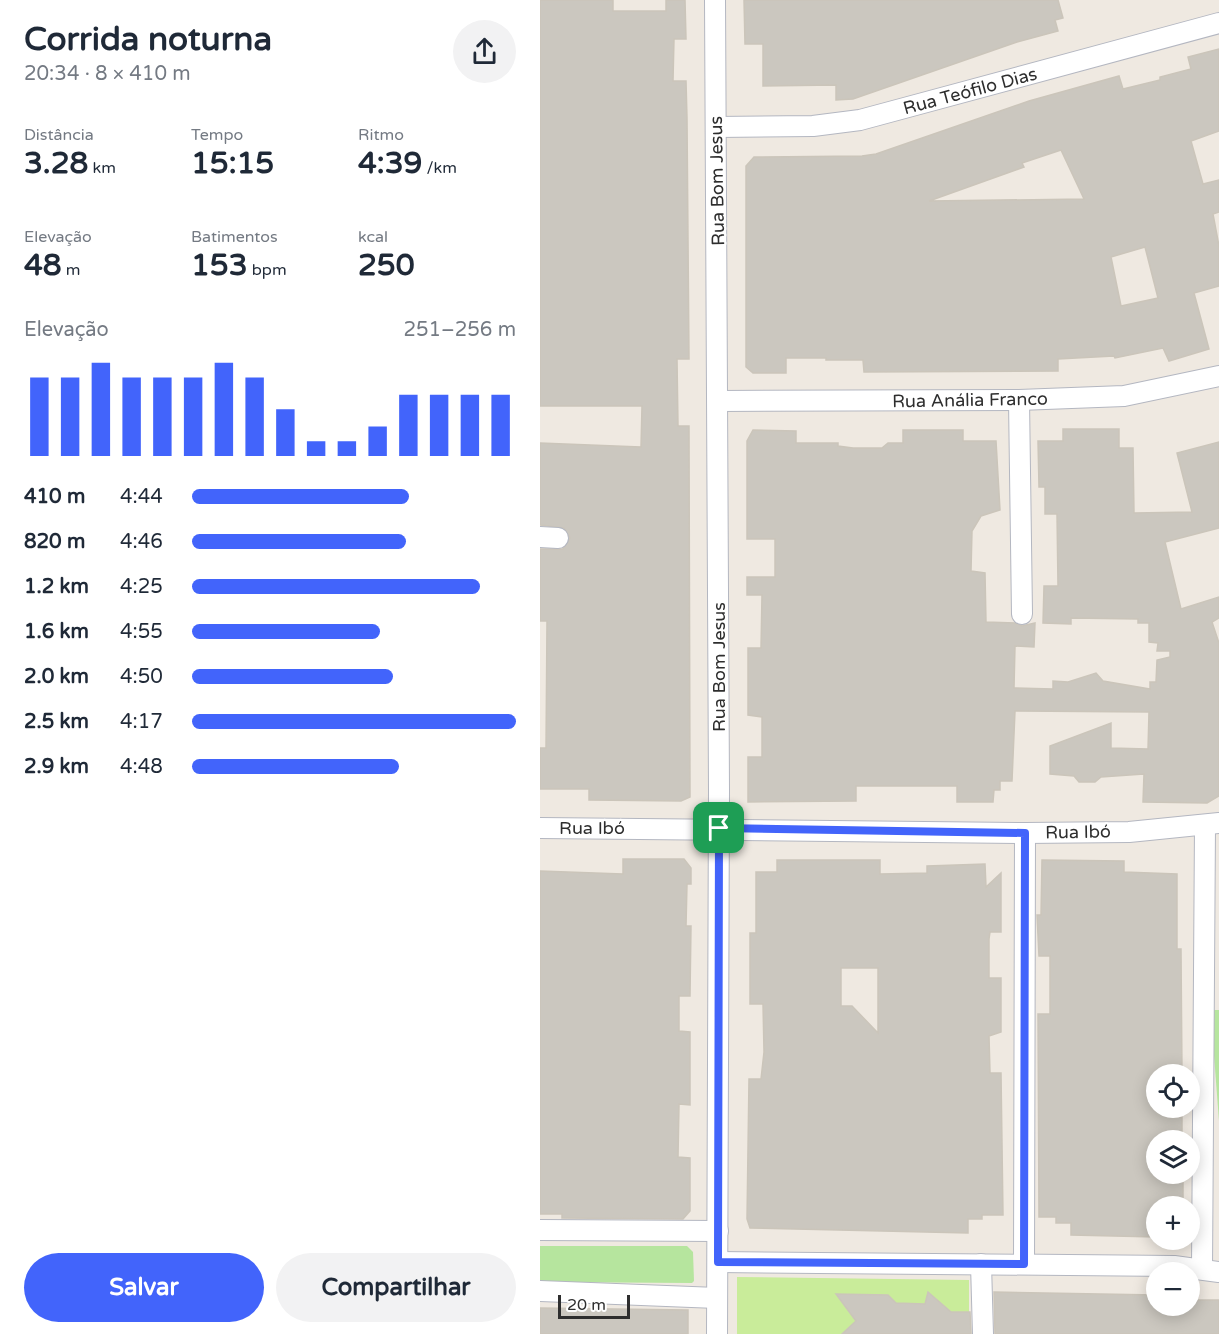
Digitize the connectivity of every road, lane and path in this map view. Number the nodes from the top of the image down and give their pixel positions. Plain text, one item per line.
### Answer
1 (715, 0) edge
2 (1219, 23) edge
3 (716, 127) junction
4 (1219, 376) edge
5 (719, 400) junction
6 (1019, 400) junction
7 (1022, 614) dead end
8 (1212, 824) edge
9 (540, 828) edge
10 (719, 828) junction
11 (1025, 833) junction
12 (1204, 951) junction
13 (1219, 970) edge
14 (540, 1230) edge
15 (718, 1231) junction
16 (718, 1262) junction
17 (981, 1264) junction
18 (1024, 1264) junction
19 (1210, 1270) edge
20 (540, 1292) edge
21 (717, 1298) junction
22 (717, 1334) edge
23 (983, 1334) edge

1 - 3 street, Rua Bom Jesus
2 - 3 street, Rua Teófilo Dias
3 - 5 street, Rua Bom Jesus
4 - 6 street, Rua Anália Franco
5 - 6 street, Rua Anália Franco
5 - 10 street, Rua Bom Jesus
6 - 7 street
8 - 11 street, Rua Ibó
8 - 12 street
9 - 10 street, Rua Ibó
10 - 11 street, Rua Ibó
10 - 15 street, Rua Bom Jesus
11 - 18 street
12 - 13 street
12 - 19 street
14 - 15 street
15 - 16 street, Rua Bom Jesus
16 - 17 street
16 - 21 street, Rua Bom Jesus
17 - 18 street
17 - 23 street
18 - 19 street
20 - 21 street
21 - 22 street, Rua Bom Jesus

